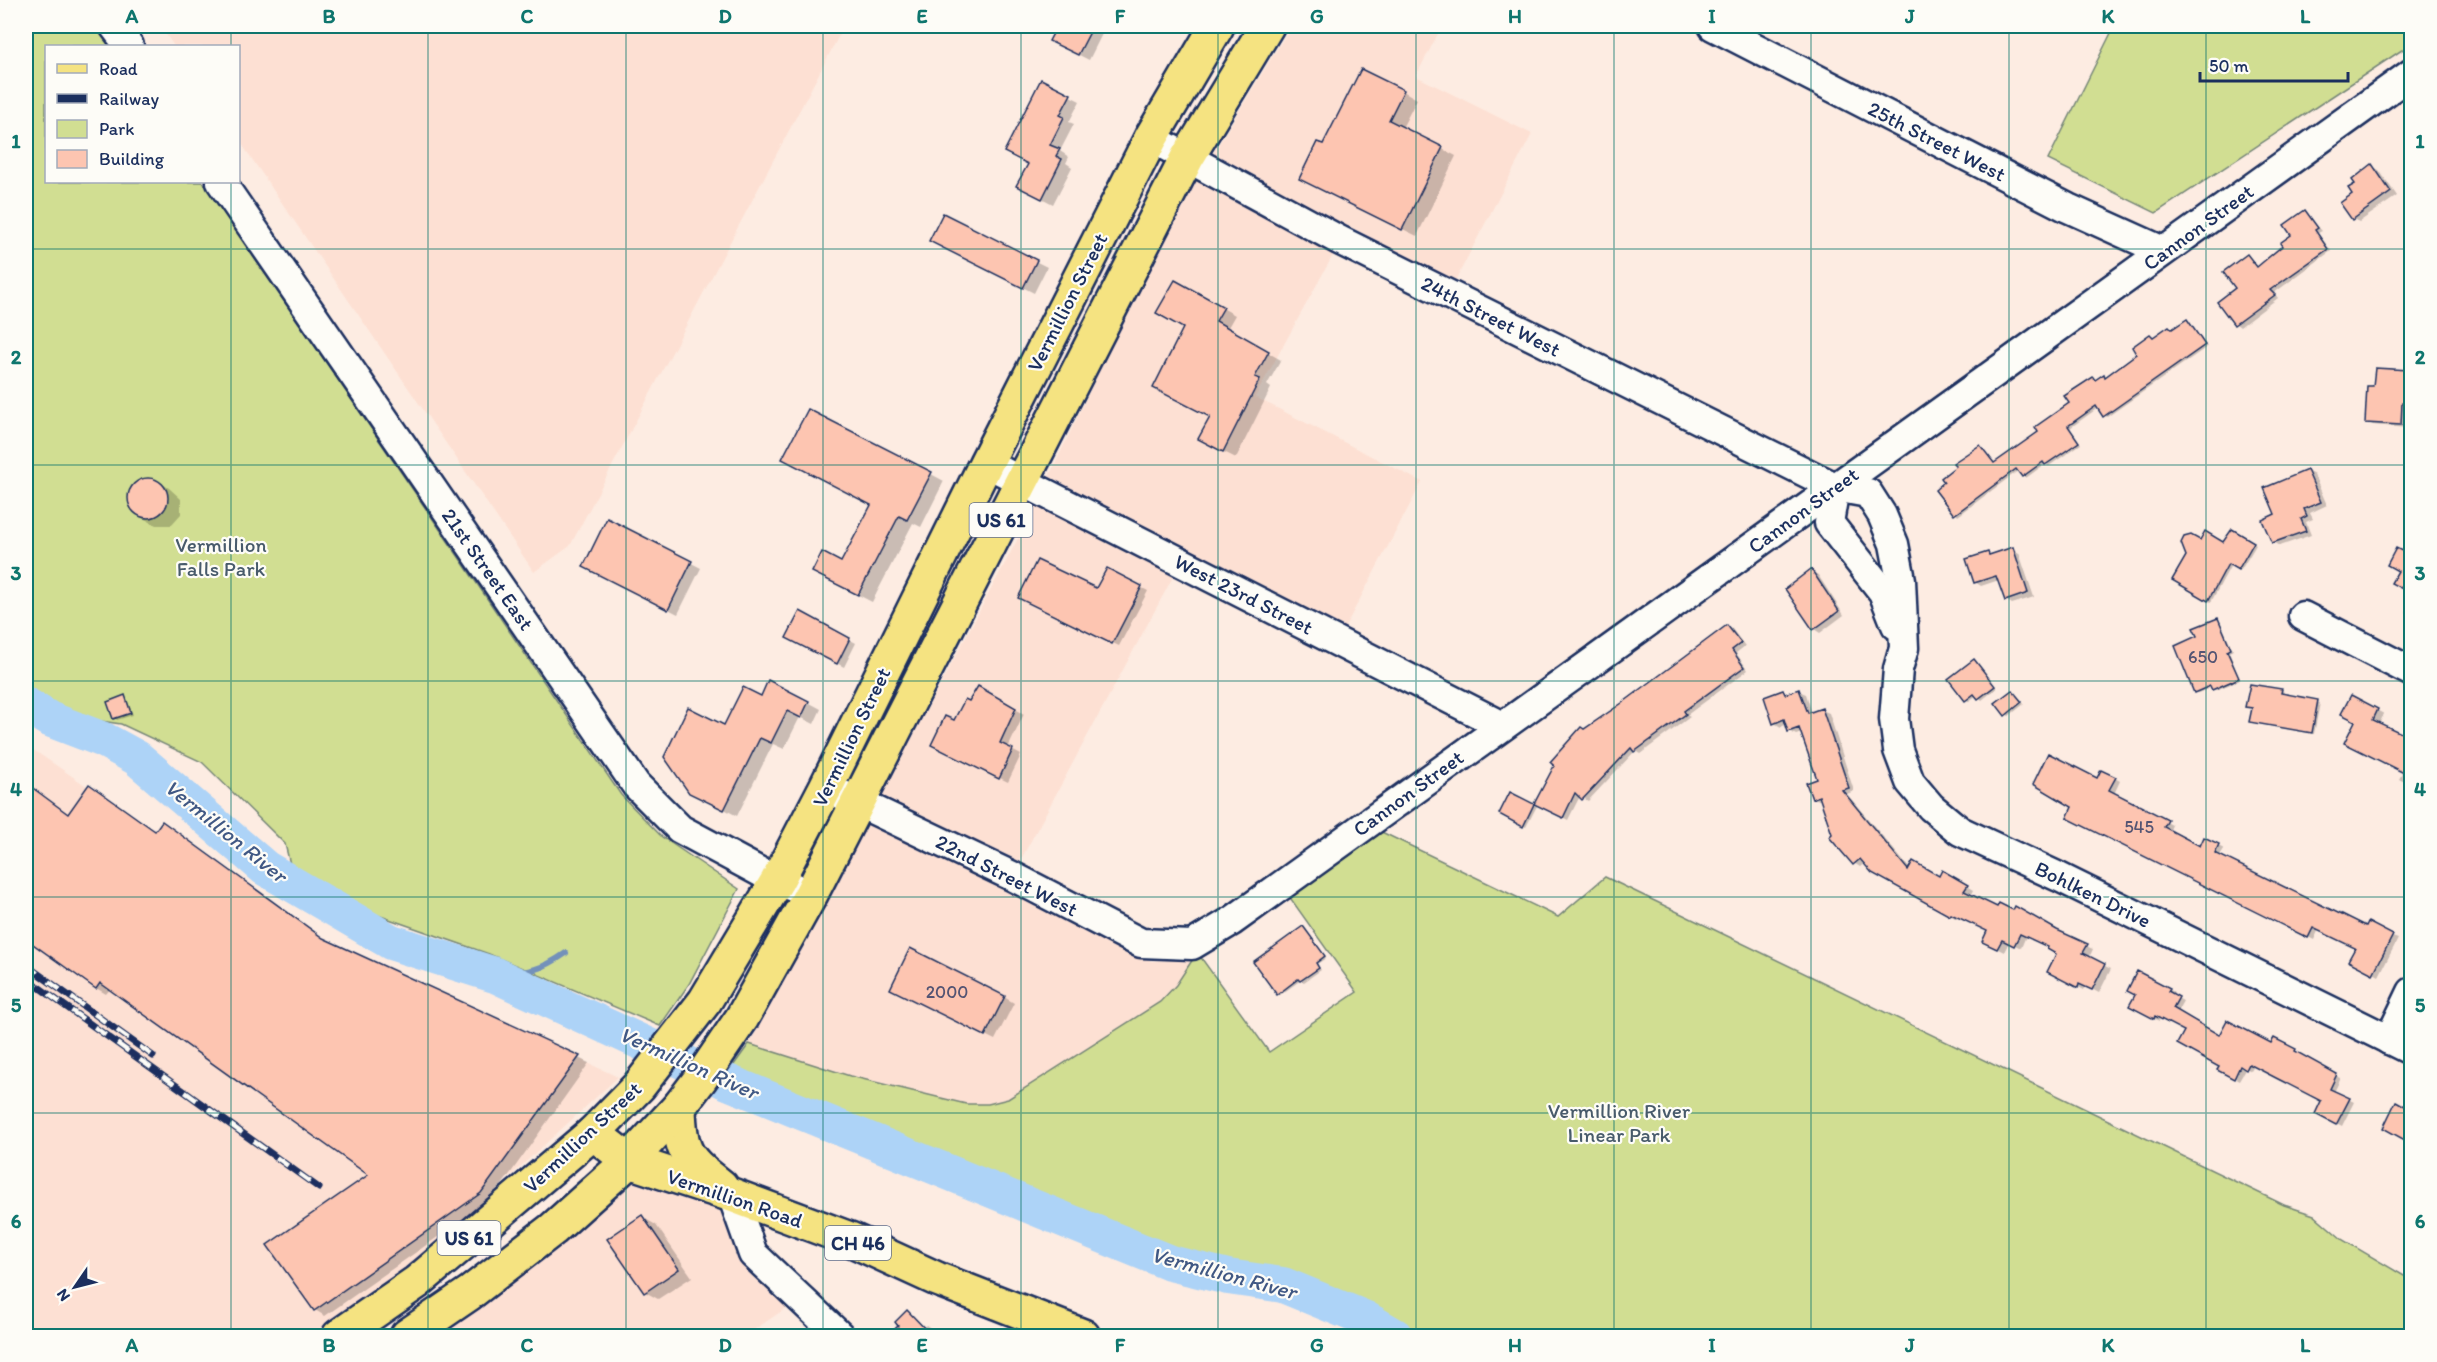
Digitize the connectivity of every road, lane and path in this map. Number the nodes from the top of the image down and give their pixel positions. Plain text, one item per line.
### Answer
1 (114, 26) edge
2 (1217, 26) edge
3 (1267, 26) edge
4 (1713, 26) edge
5 (128, 45) edge
6 (2412, 73) edge
7 (1151, 138) junction
8 (1187, 158) junction
9 (222, 183) edge
10 (2163, 251) junction
11 (986, 463) junction
12 (1021, 480) junction
13 (1835, 487) junction
14 (2303, 616) dead end
15 (1904, 648) junction
16 (2412, 672) edge
17 (1501, 725) junction
18 (826, 787) junction
19 (858, 802) junction
20 (777, 881) junction
21 (811, 894) junction
22 (1192, 945) joint
23 (2412, 992) edge
24 (2400, 1046) edge
25 (679, 1107) junction
26 (593, 1133) junction
27 (629, 1161) junction
28 (732, 1195) junction
29 (339, 1336) edge
30 (407, 1336) edge
31 (840, 1336) edge
32 (1083, 1336) edge

1 - 5 street
2 - 7 main road, Vermillion Street / US 61
3 - 8 main road, Vermillion Street / US 61
4 - 10 street, 25th Street West
6 - 10 street, Cannon Street
7 - 8 street, 24th Street West
7 - 11 main road, Vermillion Street / US 61
8 - 12 main road, Vermillion Street / US 61
8 - 13 street, 24th Street West
9 - 20 street, 21st Street East
10 - 13 street, Cannon Street
11 - 12 street, West 23rd Street
11 - 18 main road, Vermillion Street / US 61
12 - 17 street, West 23rd Street
12 - 19 main road, Vermillion Street / US 61
13 - 15 street
13 - 15 street, Bohlken Drive
13 - 17 street, Cannon Street
14 - 16 street
15 - 24 street, Bohlken Drive
17 - 22 street, Cannon Street
18 - 19 street, 22nd Street West
18 - 20 main road, Vermillion Street / US 61
19 - 21 main road, Vermillion Street / US 61
19 - 22 street, 22nd Street West
20 - 21 street, 21st Street East
20 - 26 main road, Vermillion Street / US 61
21 - 25 main road, Vermillion Street / US 61
23 - 24 street
25 - 27 main road, Vermillion Street / US 61
25 - 28 main road
26 - 27 main road, Vermillion Road / CH 46
26 - 29 main road, Vermillion Street / US 61
27 - 28 main road, Vermillion Road / CH 46
27 - 30 main road, Vermillion Street / US 61
28 - 31 street
28 - 32 main road, Vermillion Road / CH 46

